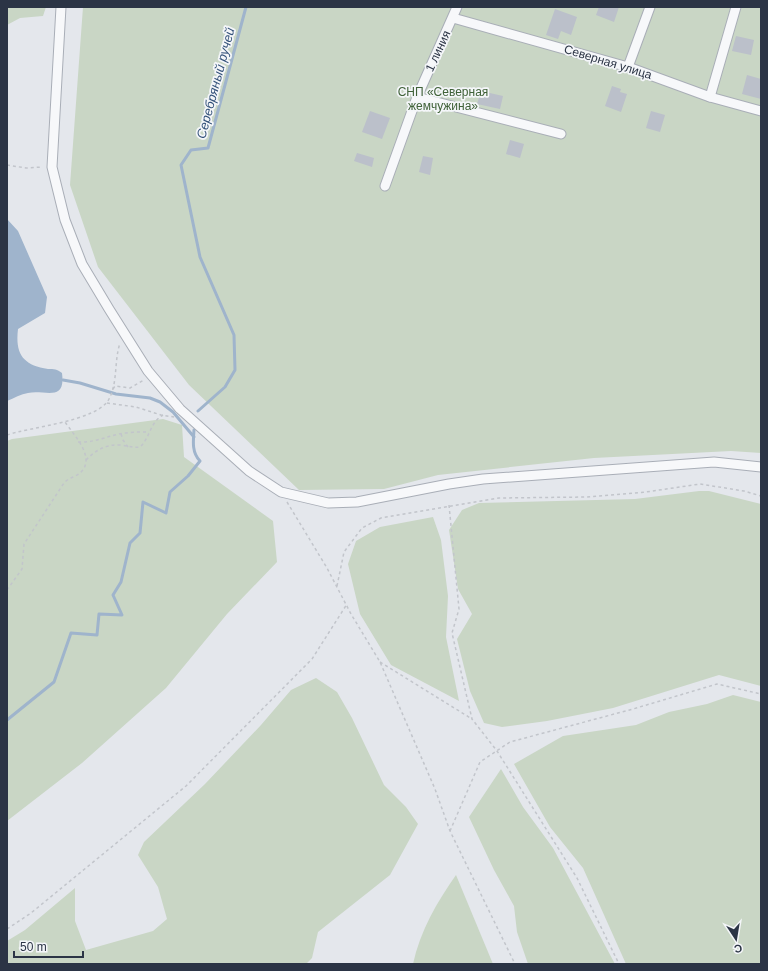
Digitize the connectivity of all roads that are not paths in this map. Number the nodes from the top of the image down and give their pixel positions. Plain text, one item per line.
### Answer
1 (61, 7) edge
2 (458, 7) edge
3 (650, 7) edge
4 (736, 7) edge
5 (453, 18) junction
6 (628, 66) junction
7 (417, 97) junction
8 (710, 97) junction
9 (761, 110) edge
10 (561, 134) dead end
11 (384, 186) dead end
12 (761, 467) edge

1 - 12 street
2 - 5 street, 1 линия
3 - 6 street
4 - 8 street
5 - 6 street, Северная улица
5 - 7 street, 1 линия
6 - 8 street, Северная улица
7 - 10 street
7 - 11 street, 1 линия
8 - 9 street, Северная улица

